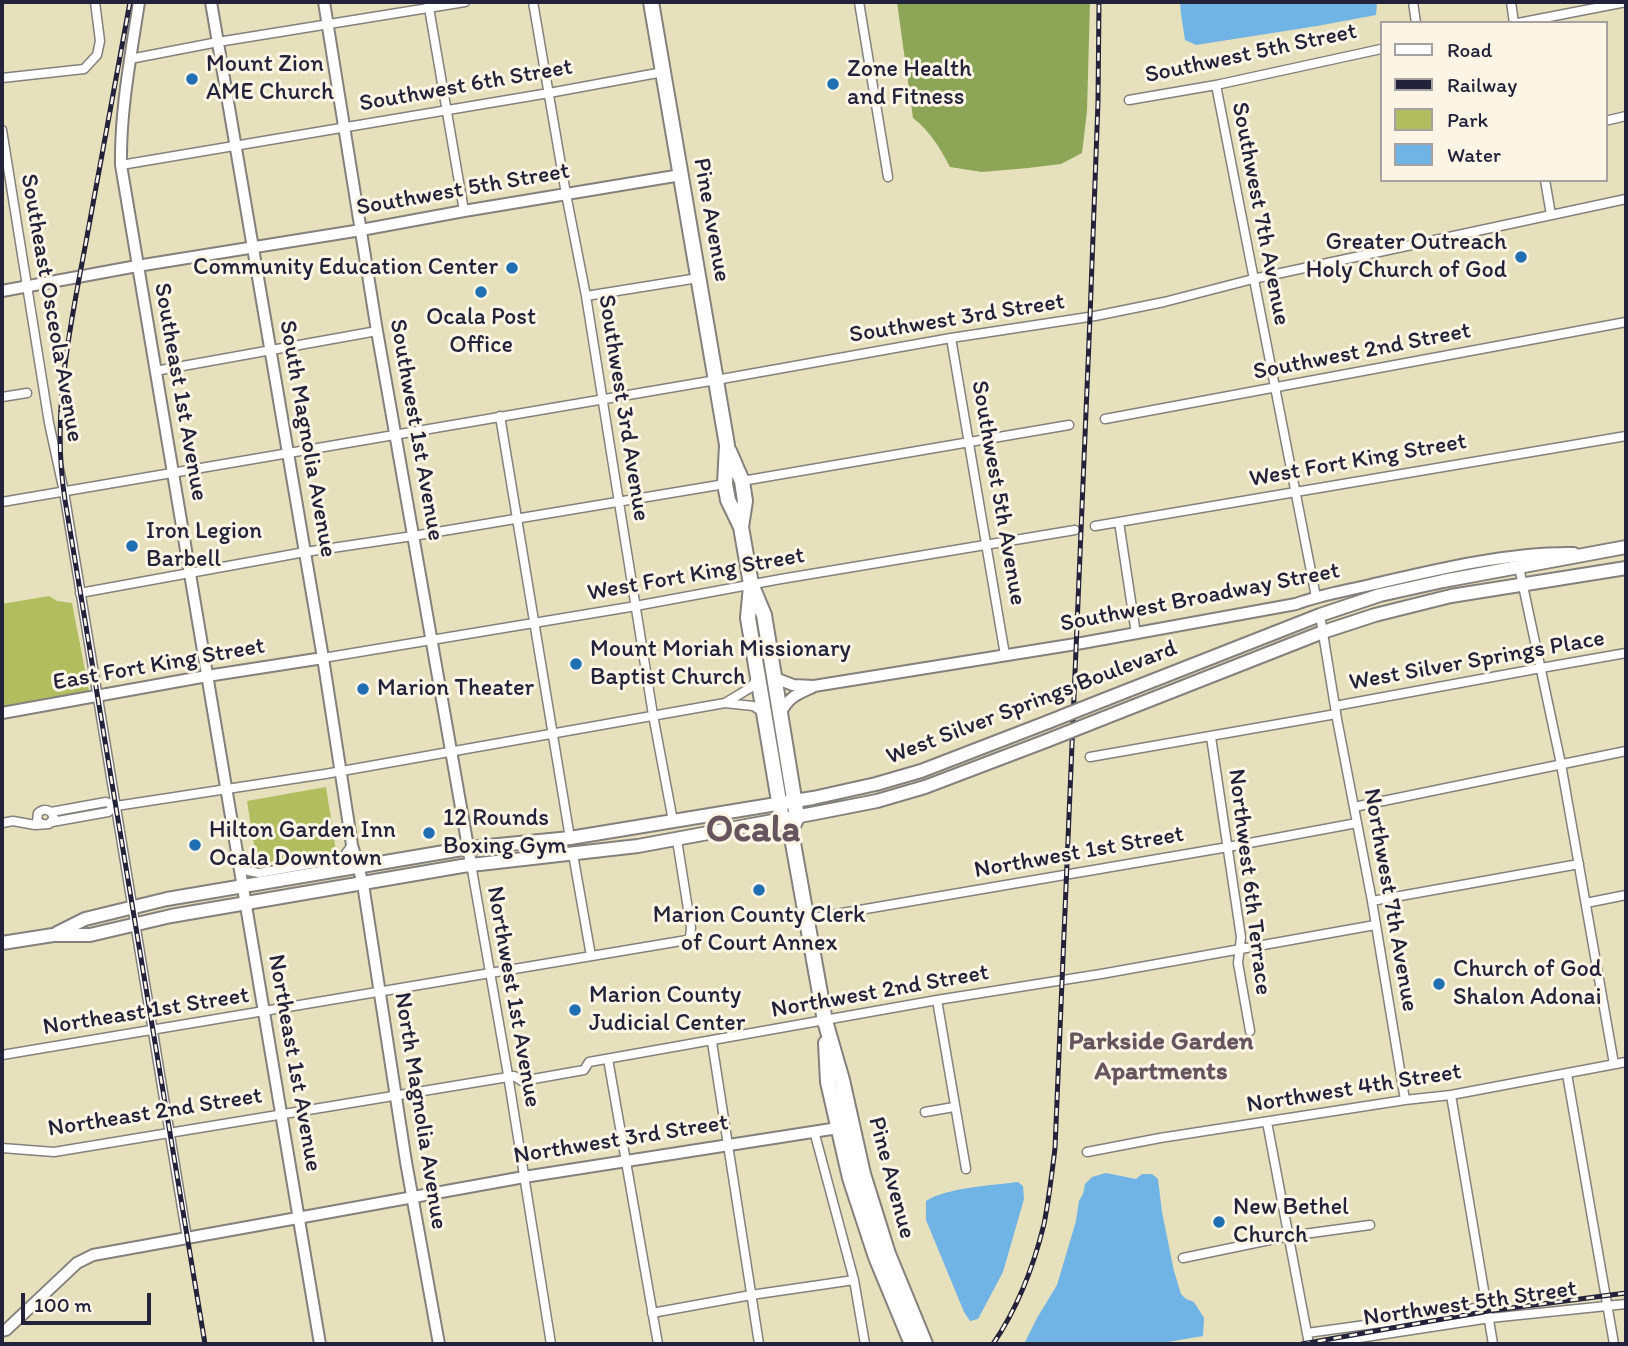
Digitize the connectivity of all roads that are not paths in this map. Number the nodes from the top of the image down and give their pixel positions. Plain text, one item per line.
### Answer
1 (94, 2) edge
2 (139, 2) edge
3 (211, 2) edge
4 (324, 2) edge
5 (465, 2) edge
6 (533, 2) edge
7 (651, 2) edge
8 (859, 2) edge
9 (1413, 2) edge
10 (1511, 2) edge
11 (1626, 2) edge
12 (429, 5) edge
13 (1416, 21) edge
14 (1516, 21) edge
15 (1526, 21) edge
16 (328, 23) junction
17 (218, 42) junction
18 (1380, 49) edge
19 (130, 59) junction
20 (663, 72) junction
21 (2, 78) edge
22 (1216, 85) junction
23 (549, 93) junction
24 (1129, 100) dead end
25 (447, 110) junction
26 (1626, 116) edge
27 (1607, 121) edge
28 (344, 126) junction
29 (2, 130) edge
30 (235, 146) junction
31 (121, 165) junction
32 (681, 174) junction
33 (888, 177) dead end
34 (1545, 182) edge
35 (6, 183) edge
36 (566, 194) junction
37 (1626, 199) edge
38 (464, 211) junction
39 (1551, 215) junction
40 (361, 230) junction
41 (253, 247) junction
42 (137, 266) junction
43 (698, 278) junction
44 (1253, 279) junction
45 (27, 287) junction
46 (2, 291) edge
47 (586, 296) junction
48 (1626, 322) edge
49 (377, 331) junction
50 (951, 338) junction
51 (270, 350) junction
52 (155, 371) junction
53 (716, 380) junction
54 (1275, 389) junction
55 (27, 393) dead end
56 (2, 397) edge
57 (602, 399) junction
58 (500, 416) junction
59 (1105, 419) dead end
60 (1069, 425) dead end
61 (395, 435) junction
62 (1626, 436) edge
63 (970, 442) junction
64 (727, 445) junction
65 (289, 453) junction
66 (172, 473) junction
67 (741, 481) junction
68 (726, 484) junction
69 (1296, 491) junction
70 (64, 492) junction
71 (619, 501) junction
72 (2, 502) edge
73 (517, 519) junction
74 (1119, 522) junction
75 (1095, 526) dead end
76 (741, 527) junction
77 (1074, 530) dead end
78 (413, 536) junction
79 (987, 545) junction
80 (1626, 547) edge
81 (305, 552) junction
82 (1594, 553) junction
83 (1519, 567) junction
84 (1624, 568) edge
85 (190, 573) junction
86 (751, 584) junction
87 (1524, 584) junction
88 (80, 593) junction
89 (1316, 597) junction
90 (636, 606) junction
91 (1320, 615) junction
92 (534, 623) junction
93 (1323, 632) junction
94 (1136, 634) junction
95 (432, 639) junction
96 (1626, 653) edge
97 (1005, 655) junction
98 (323, 658) junction
99 (1541, 668) junction
100 (206, 677) junction
101 (758, 678) junction
102 (775, 678) junction
103 (814, 686) junction
104 (97, 696) junction
105 (725, 703) junction
106 (1336, 710) junction
107 (781, 712) junction
108 (2, 713) edge
109 (764, 713) junction
110 (653, 716) junction
111 (552, 733) junction
112 (1211, 737) junction
113 (1626, 751) edge
114 (451, 752) junction
115 (1090, 757) dead end
116 (1561, 764) junction
117 (340, 771) junction
118 (225, 789) junction
119 (787, 802) junction
120 (116, 806) junction
121 (1354, 807) junction
122 (51, 811) junction
123 (673, 821) junction
124 (52, 822) junction
125 (790, 822) junction
126 (2, 823) edge
127 (41, 823) junction
128 (1357, 823) junction
129 (622, 830) junction
130 (570, 838) junction
131 (677, 840) junction
132 (352, 845) junction
133 (1228, 847) junction
134 (468, 848) junction
135 (573, 854) junction
136 (522, 859) junction
137 (471, 864) junction
138 (1578, 864) junction
139 (238, 865) junction
140 (358, 867) junction
141 (363, 884) junction
142 (242, 887) junction
143 (1626, 895) edge
144 (1372, 901) junction
145 (1586, 903) junction
146 (245, 904) junction
147 (132, 907) junction
148 (807, 919) junction
149 (135, 924) junction
150 (1375, 925) junction
151 (53, 935) junction
152 (2, 943) edge
153 (1240, 949) junction
154 (591, 956) junction
155 (490, 972) junction
156 (379, 993) junction
157 (937, 1000) junction
158 (265, 1013) junction
159 (825, 1020) junction
160 (153, 1031) junction
161 (1250, 1031) dead end
162 (712, 1042) junction
163 (2, 1052) edge
164 (608, 1059) junction
165 (1626, 1062) edge
166 (1614, 1064) junction
167 (1567, 1074) junction
168 (507, 1077) junction
169 (396, 1095) junction
170 (1451, 1095) junction
171 (1405, 1100) junction
172 (954, 1107) junction
173 (925, 1112) dead end
174 (281, 1113) junction
175 (1267, 1122) junction
176 (838, 1128) junction
177 (814, 1131) junction
178 (170, 1133) junction
179 (729, 1144) junction
180 (2, 1148) edge
181 (1087, 1152) dead end
182 (625, 1162) junction
183 (966, 1170) dead end
184 (524, 1177) junction
185 (412, 1197) junction
186 (299, 1217) junction
187 (1370, 1225) dead end
188 (1289, 1236) junction
189 (187, 1238) junction
190 (1183, 1258) dead end
191 (854, 1280) junction
192 (751, 1296) junction
193 (1626, 1304) edge
194 (1607, 1305) junction
195 (1488, 1306) junction
196 (652, 1313) junction
197 (1490, 1318) junction
198 (2, 1331) edge
199 (1307, 1333) junction
200 (320, 1344) edge
201 (439, 1344) edge
202 (551, 1344) edge
203 (657, 1344) edge
204 (758, 1344) edge
205 (865, 1344) edge
206 (912, 1344) edge
207 (925, 1344) edge
208 (1309, 1344) edge
209 (1320, 1344) edge
210 (1493, 1344) edge
211 (1614, 1344) edge

1 - 21 street
2 - 19 street, Southeast 1st Avenue
3 - 17 street, South Magnolia Avenue
4 - 16 street, Southwest 1st Avenue
5 - 12 street
6 - 23 street, Southwest 3rd Avenue
7 - 20 highway, Pine Avenue
8 - 33 street
9 - 13 street
10 - 14 street
11 - 15 street
12 - 16 street
12 - 25 street
16 - 17 street
16 - 28 street, Southwest 1st Avenue
17 - 19 street
17 - 30 street, South Magnolia Avenue
18 - 22 street, Southwest 5th Street
19 - 31 street, Southeast 1st Avenue
20 - 23 street, Southwest 6th Street
20 - 32 highway, Pine Avenue
22 - 24 street, Southwest 5th Street
22 - 44 street, Southwest 7th Avenue
23 - 25 street, Southwest 6th Street
23 - 36 street, Southwest 3rd Avenue
25 - 28 street, Southwest 6th Street
25 - 38 street
26 - 27 street
28 - 30 street, Southwest 6th Street
28 - 40 street, Southwest 1st Avenue
29 - 35 street, Southeast Osceola Avenue
30 - 31 street, Southwest 6th Street
30 - 41 street, South Magnolia Avenue
31 - 42 street, Southeast 1st Avenue
32 - 36 street, Southwest 5th Street
32 - 43 highway, Pine Avenue
34 - 39 street
35 - 45 street, Southeast Osceola Avenue
36 - 38 street, Southwest 5th Street
36 - 47 street, Southwest 3rd Avenue
37 - 39 street, Southwest 3rd Street
38 - 40 street, Southwest 5th Street
39 - 44 street, Southwest 3rd Street
40 - 41 street, Southwest 5th Street
40 - 49 street, Southwest 1st Avenue
41 - 42 street, Southwest 5th Street
41 - 51 street, South Magnolia Avenue
42 - 45 street, Southwest 5th Street
42 - 52 street, Southeast 1st Avenue
43 - 47 street
43 - 53 highway, Pine Avenue
44 - 50 street, Southwest 3rd Street
44 - 54 street, Southwest 7th Avenue
45 - 46 street, Southwest 5th Street
45 - 70 street, Southeast Osceola Avenue
47 - 57 street, Southwest 3rd Avenue
48 - 54 street, Southwest 2nd Street
49 - 51 street
49 - 61 street, Southwest 1st Avenue
50 - 53 street, Southwest 3rd Street
50 - 63 street, Southwest 5th Avenue
51 - 52 street
51 - 65 street, South Magnolia Avenue
52 - 66 street, Southeast 1st Avenue
53 - 57 street, Southwest 3rd Street
53 - 64 highway, Pine Avenue
54 - 59 street, Southwest 2nd Street
54 - 69 street, Southwest 7th Avenue
55 - 56 street
57 - 58 street, Southwest 3rd Street
57 - 71 street, Southwest 3rd Avenue
58 - 61 street, Southwest 3rd Street
58 - 73 street
60 - 63 street
61 - 65 street, Southwest 3rd Street
61 - 78 street, Southwest 1st Avenue
62 - 69 street, West Fort King Street
63 - 67 street
63 - 79 street, Southwest 5th Avenue
64 - 67 highway, Pine Avenue
64 - 68 highway, Pine Avenue
65 - 66 street, Southwest 3rd Street
65 - 81 street, South Magnolia Avenue
66 - 70 street, Southwest 3rd Street
66 - 85 street, Southeast 1st Avenue
67 - 76 highway, Pine Avenue
68 - 71 street
68 - 76 highway, Pine Avenue
69 - 74 street, West Fort King Street
69 - 89 street, Southwest 7th Avenue
70 - 72 street, Southwest 3rd Street
70 - 88 street, Southeast Osceola Avenue
71 - 73 street
71 - 90 street, Southwest 3rd Avenue
73 - 78 street
73 - 92 street
74 - 75 street, West Fort King Street
74 - 94 street
76 - 86 highway, Pine Avenue
77 - 79 street, West Fort King Street
78 - 81 street
78 - 95 street, Southwest 1st Avenue
79 - 86 street, West Fort King Street
79 - 97 street, Southwest 5th Avenue
80 - 82 main road, West Silver Springs Boulevard
81 - 85 street
81 - 98 street, South Magnolia Avenue
82 - 83 main road, West Silver Springs Boulevard
82 - 89 street, Southwest Broadway Street
83 - 87 street
83 - 91 main road, West Silver Springs Boulevard
84 - 87 main road, West Silver Springs Boulevard
85 - 88 street
85 - 100 street, Southeast 1st Avenue
86 - 90 street, West Fort King Street
86 - 101 highway, Pine Avenue
86 - 102 highway, Pine Avenue
87 - 93 main road, West Silver Springs Boulevard
87 - 99 street
88 - 104 street, Southeast Osceola Avenue
89 - 94 street, Southwest Broadway Street
90 - 92 street, West Fort King Street
90 - 110 street, Southwest 3rd Avenue
91 - 93 street
91 - 119 main road, West Silver Springs Boulevard, bridge
92 - 95 street, West Fort King Street
92 - 111 street
93 - 106 street
93 - 125 main road, West Silver Springs Boulevard, bridge
94 - 97 street, Southwest Broadway Street
95 - 98 street, West Fort King Street
95 - 114 street, Southwest 1st Avenue
96 - 99 street, West Silver Springs Place
97 - 103 street, Southwest Broadway Street
98 - 100 street, East Fort King Street
98 - 117 street, South Magnolia Avenue
99 - 106 street, West Silver Springs Place
99 - 116 street
100 - 104 street, East Fort King Street
100 - 118 street, Southeast 1st Avenue
101 - 105 street
101 - 109 highway, Pine Avenue
102 - 103 street, Southwest Broadway Street
102 - 107 highway, Pine Avenue
103 - 107 street, Southwest Broadway Street
104 - 108 street, East Fort King Street
104 - 120 street, Southeast Osceola Avenue
105 - 109 street
105 - 110 street
106 - 112 street, West Silver Springs Place
106 - 121 street, Northwest 7th Avenue
107 - 119 highway, Pine Avenue
109 - 119 highway, Pine Avenue
110 - 111 street
110 - 123 street, Southwest 3rd Avenue
111 - 114 street
111 - 130 street
112 - 115 street, West Silver Springs Place
112 - 133 street, Northwest 6th Terrace
113 - 116 street
114 - 117 street
114 - 134 street, Southwest 1st Avenue
116 - 121 street
116 - 138 street
117 - 118 street
117 - 132 street, South Magnolia Avenue
118 - 120 street
118 - 139 street, Northeast 1st Avenue
119 - 123 main road, West Silver Springs Boulevard
119 - 125 highway, Pine Avenue
120 - 122 street
120 - 124 street
120 - 147 street, Southeast Osceola Avenue
121 - 128 street, Northwest 7th Avenue
122 - 124 street
122 - 127 street
123 - 129 main road, West Silver Springs Boulevard
124 - 127 street
125 - 131 main road, West Silver Springs Boulevard
125 - 148 highway, Pine Avenue
126 - 127 street
128 - 133 street, Northwest 1st Street
128 - 144 street, Northwest 7th Avenue
129 - 130 main road, West Silver Springs Boulevard
129 - 135 main road
130 - 134 main road, West Silver Springs Boulevard
130 - 136 main road
131 - 135 main road, West Silver Springs Boulevard
131 - 154 street
132 - 139 street
132 - 140 street, South Magnolia Avenue
133 - 148 street, Northwest 1st Street
133 - 153 street, Northwest 6th Terrace
134 - 137 street, Southwest 1st Avenue
134 - 140 main road, West Silver Springs Boulevard
135 - 136 main road, West Silver Springs Boulevard
135 - 154 street
136 - 137 main road, West Silver Springs Boulevard
137 - 141 main road, West Silver Springs Boulevard
137 - 155 street, Northwest 1st Avenue
138 - 144 street
138 - 145 street
139 - 142 street, Northeast 1st Avenue
140 - 141 street, South Magnolia Avenue
140 - 142 main road, West Silver Springs Boulevard
141 - 146 main road, West Silver Springs Boulevard
141 - 156 street, North Magnolia Avenue
142 - 146 street, Northeast 1st Avenue
142 - 147 main road, West Silver Springs Boulevard
143 - 145 street
144 - 150 street, Northwest 7th Avenue
145 - 166 street
146 - 149 main road, West Silver Springs Boulevard
146 - 158 street, Northeast 1st Avenue
147 - 149 street, Southeast Osceola Avenue
147 - 151 main road, West Silver Springs Boulevard
148 - 159 highway, Pine Avenue
149 - 151 main road, West Silver Springs Boulevard
149 - 160 street, Southeast Osceola Avenue
150 - 153 street, Northwest 2nd Street
150 - 171 street, Northwest 7th Avenue
151 - 152 main road
153 - 157 street, Northwest 2nd Street
153 - 161 street, Northwest 6th Terrace
154 - 155 street
155 - 156 street
155 - 168 street, Northwest 1st Avenue
156 - 158 street, Northeast 1st Street
156 - 169 street, North Magnolia Avenue
157 - 159 street, Northwest 2nd Street
157 - 172 street
158 - 160 street, Northeast 1st Street
158 - 174 street, Northeast 1st Avenue
159 - 162 street, Northwest 2nd Street
159 - 176 highway, Pine Avenue
159 - 207 highway, Pine Avenue
160 - 163 street, Northeast 1st Street
160 - 178 street, Southeast Osceola Avenue
162 - 164 street, Northwest 2nd Street
162 - 179 street
164 - 168 street, Northwest 2nd Street
164 - 182 street
165 - 166 street, Northwest 4th Street
166 - 167 street, Northwest 4th Street
167 - 170 street, Northwest 4th Street
167 - 194 street
168 - 169 street, Northwest 2nd Street
168 - 184 street, Northwest 1st Avenue
169 - 174 street, Northeast 2nd Street
169 - 185 street, North Magnolia Avenue
170 - 171 street, Northwest 4th Street
170 - 195 street
171 - 175 street, Northwest 4th Street
172 - 173 street
172 - 183 street
174 - 178 street, Northeast 2nd Street
174 - 186 street, Northeast 1st Avenue
175 - 181 street, Northwest 4th Street
175 - 188 street
176 - 177 street, Northwest 3rd Street
176 - 206 highway, Pine Avenue
177 - 179 street, Northwest 3rd Street
177 - 191 street
178 - 180 street, Northeast 2nd Street
178 - 189 street, Southeast Osceola Avenue
179 - 182 street, Northwest 3rd Street
179 - 192 street
182 - 184 street, Northwest 3rd Street
182 - 196 street
184 - 185 street, Northwest 3rd Street
184 - 202 street, Northwest 1st Avenue
185 - 186 street, Northwest 3rd Street
185 - 201 street, North Magnolia Avenue
186 - 189 street, Northwest 3rd Street
186 - 200 street, Northeast 1st Avenue
187 - 188 street
188 - 190 street
188 - 199 street
189 - 198 street, Northwest 3rd Street
191 - 192 street
191 - 205 street
192 - 196 street
192 - 204 street
193 - 194 street, Northwest 5th Street
194 - 197 street, Northwest 5th Street
194 - 211 street
195 - 197 street
195 - 199 street, Northwest 5th Street
196 - 203 street
197 - 209 street, Northwest 5th Street
197 - 210 street
199 - 208 street

